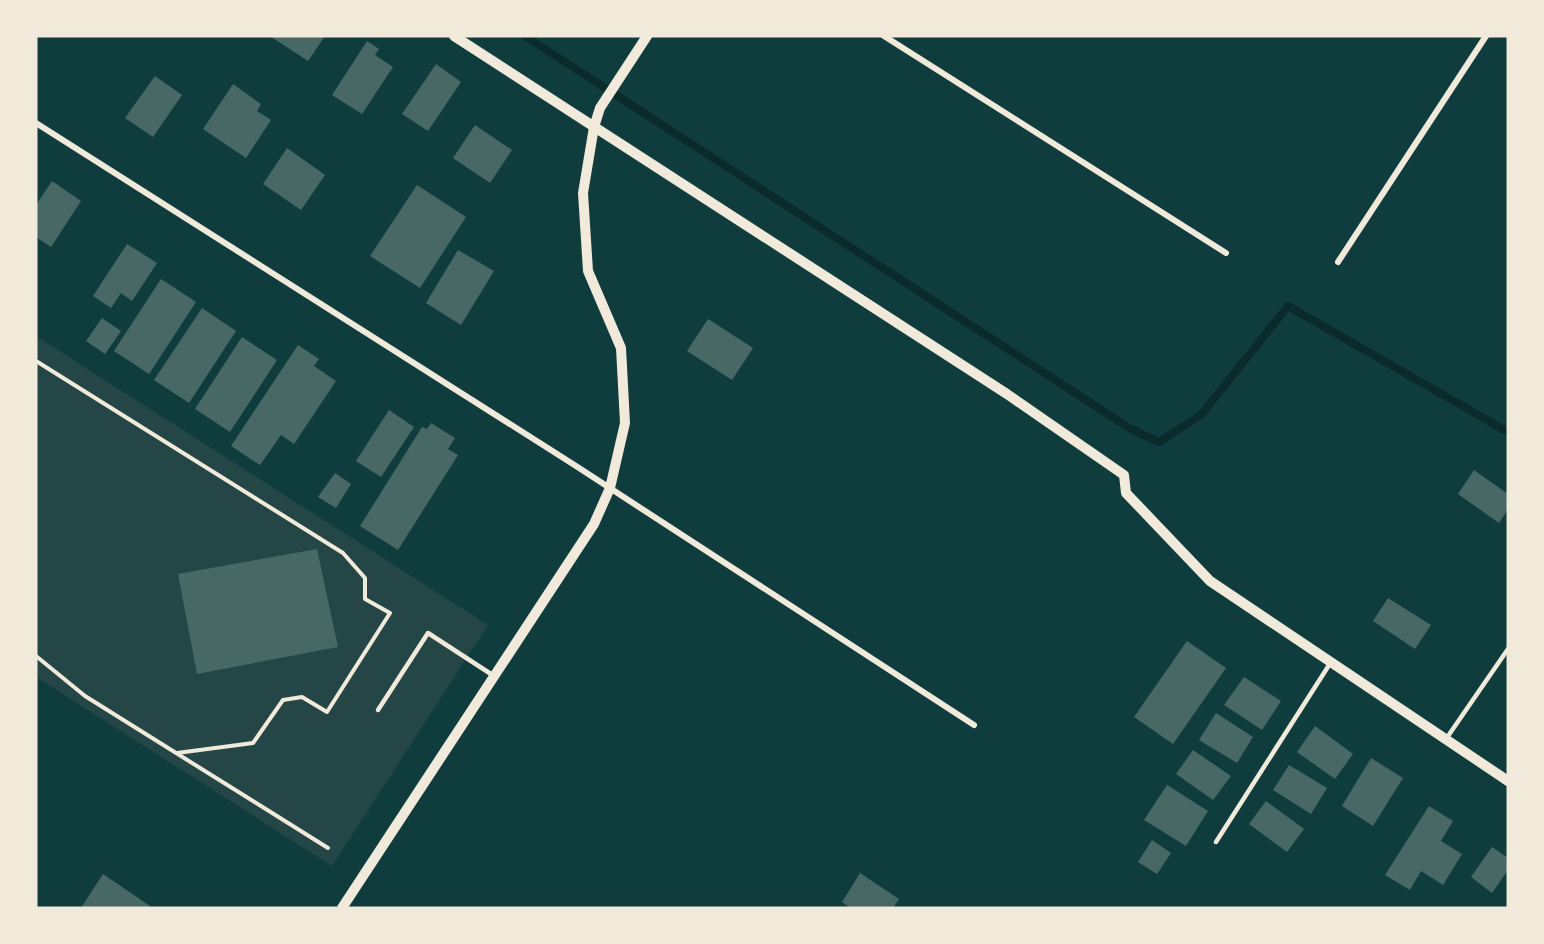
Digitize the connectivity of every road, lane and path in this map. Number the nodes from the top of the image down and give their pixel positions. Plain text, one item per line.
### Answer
1 (454, 36) edge
2 (647, 36) edge
3 (884, 36) edge
4 (1486, 36) edge
5 (36, 123) edge
6 (594, 127) junction
7 (1226, 253) dead end
8 (1338, 262) dead end
9 (36, 361) edge
10 (610, 488) junction
11 (1508, 649) edge
12 (36, 657) edge
13 (1331, 662) junction
14 (494, 676) junction
15 (378, 710) dead end
16 (974, 725) dead end
17 (1446, 739) junction
18 (177, 753) junction
19 (1508, 780) edge
20 (1216, 842) dead end
21 (328, 848) dead end
22 (342, 908) edge

1 - 6 street
2 - 6 street
3 - 7 street
4 - 8 street
5 - 10 street
6 - 10 street
6 - 13 street
9 - 18 path
10 - 14 street
10 - 16 street
11 - 17 lane
12 - 18 path
13 - 17 street
13 - 20 lane
14 - 15 lane
14 - 22 street
17 - 19 street
18 - 21 path

